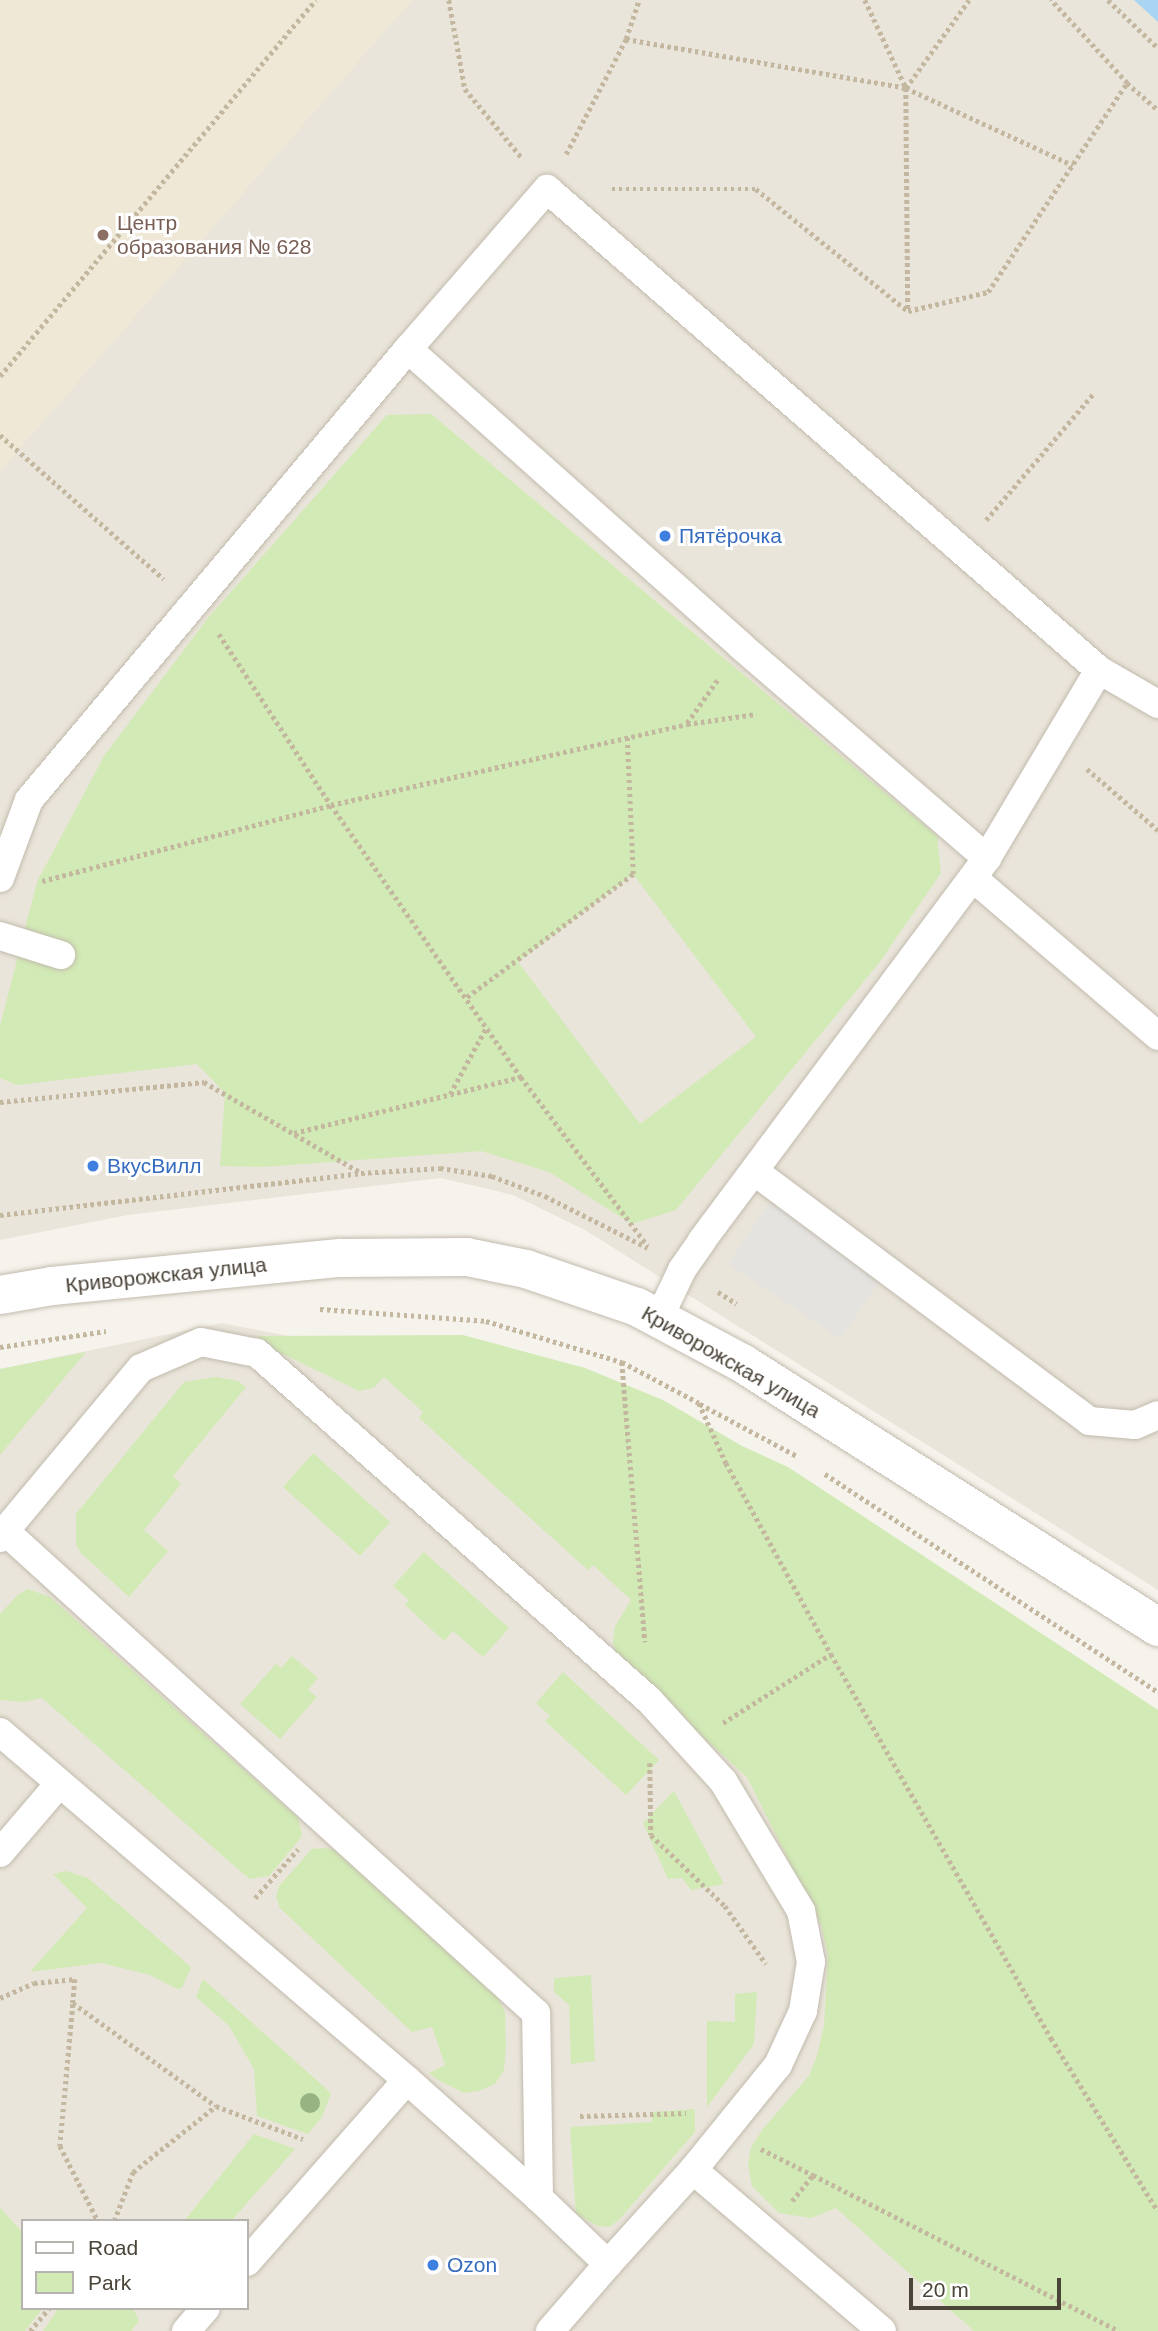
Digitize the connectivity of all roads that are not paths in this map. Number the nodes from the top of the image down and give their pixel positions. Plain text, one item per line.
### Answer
1 (408, 349) junction
2 (1100, 670) junction
3 (1158, 705) edge
4 (980, 868) junction
5 (0, 878) edge
6 (0, 936) edge
7 (61, 955) dead end
8 (1158, 1036) edge
9 (754, 1171) junction
10 (0, 1295) edge
11 (659, 1318) junction
12 (1158, 1415) edge
13 (3, 1534) edge
14 (1158, 1628) edge
15 (0, 1732) edge
16 (58, 1785) junction
17 (0, 1853) edge
18 (407, 2080) junction
19 (693, 2170) junction
20 (539, 2198) junction
21 (248, 2261) edge
22 (608, 2264) junction
23 (204, 2310) edge
24 (186, 2331) edge
25 (550, 2331) edge
26 (882, 2331) edge

1 - 2 lane
1 - 4 lane
1 - 5 lane
2 - 3 lane
2 - 4 lane
4 - 8 lane
4 - 9 lane
6 - 7 lane
9 - 11 lane
9 - 12 lane
10 - 11 street, Криворожская улица
11 - 14 street, Криворожская улица
13 - 19 lane
13 - 20 lane
15 - 16 lane
16 - 17 lane
16 - 18 lane
18 - 20 lane
18 - 21 lane
19 - 22 lane
19 - 26 lane
20 - 22 lane
22 - 25 lane
23 - 24 lane

